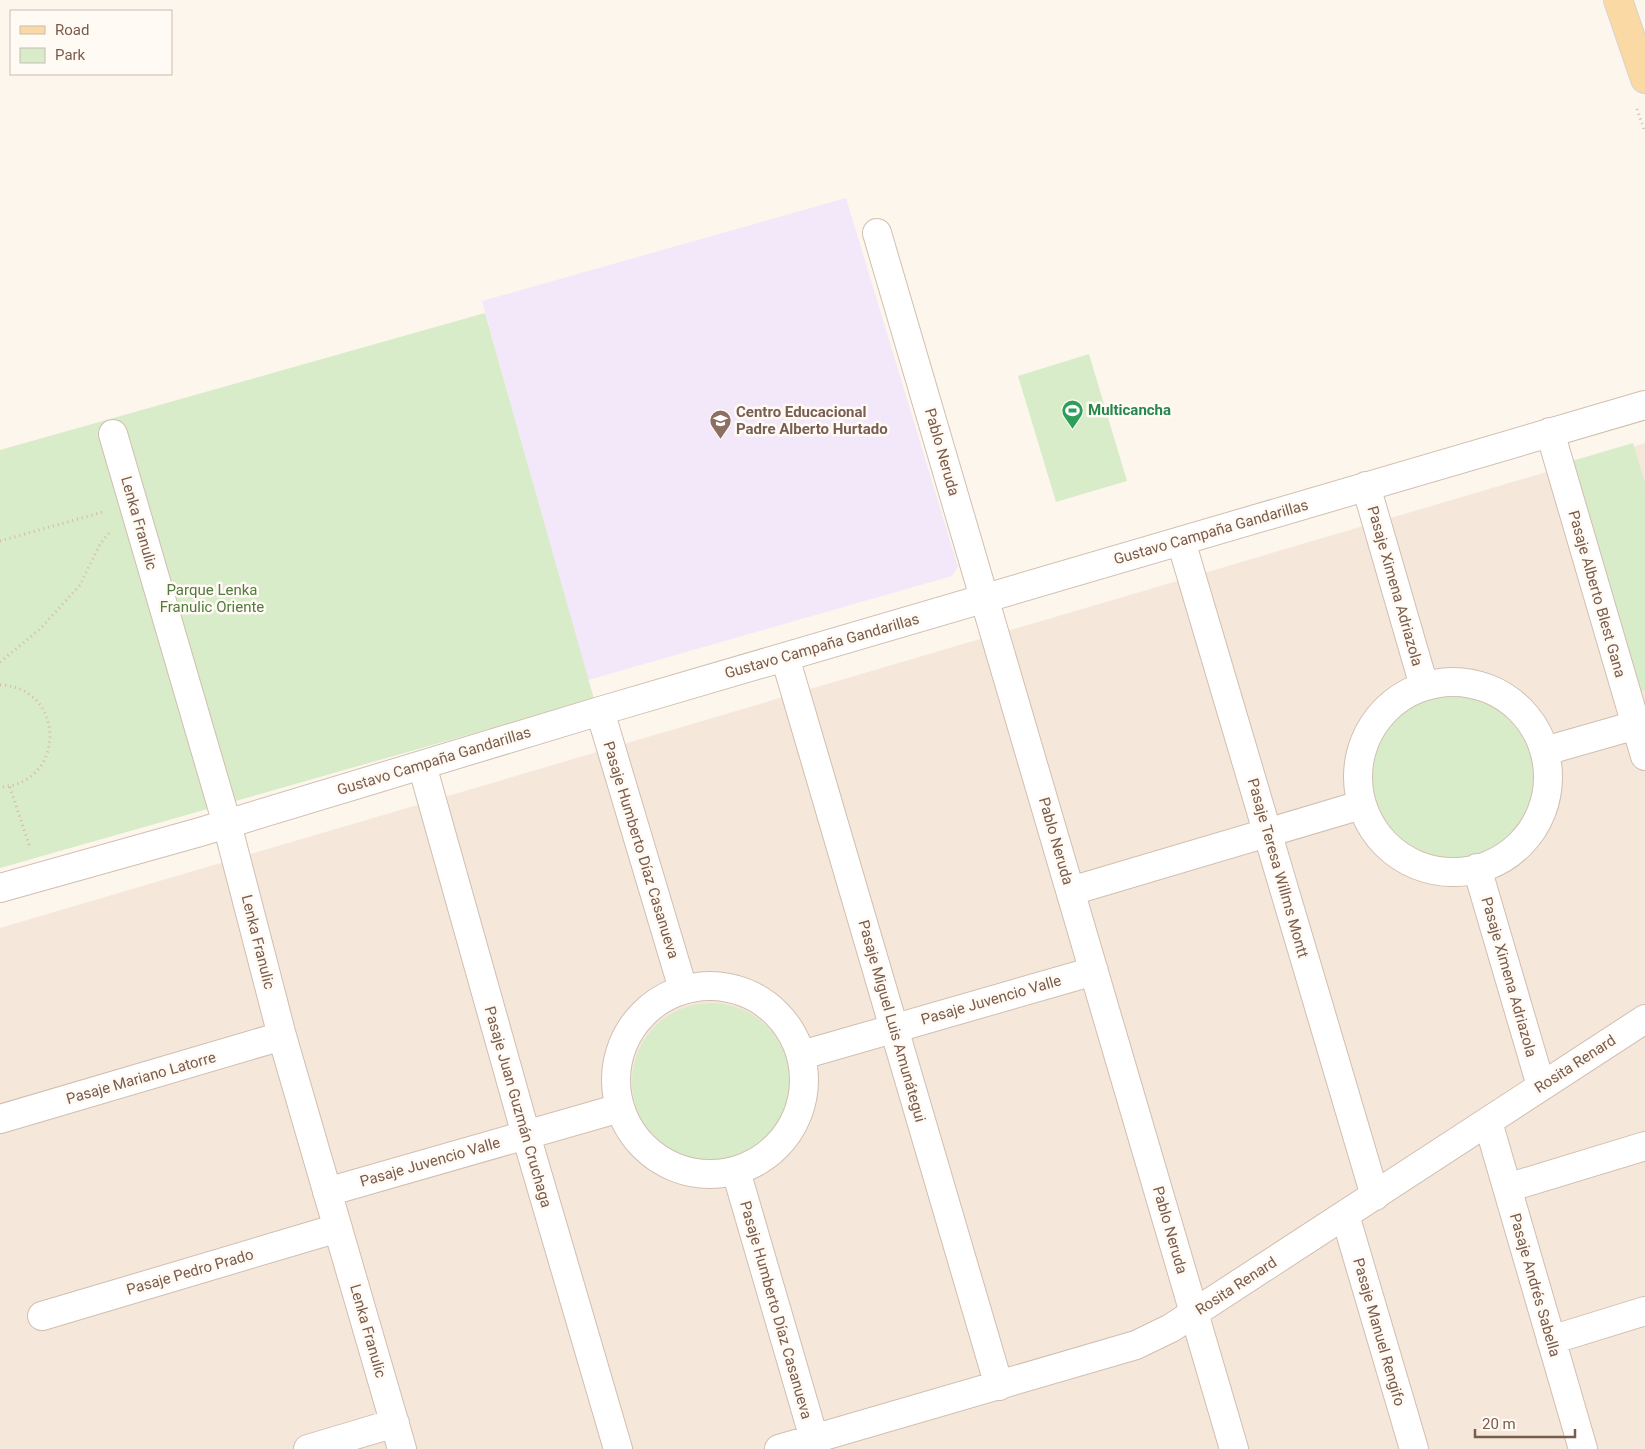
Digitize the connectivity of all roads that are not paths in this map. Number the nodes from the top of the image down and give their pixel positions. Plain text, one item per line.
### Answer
1 (1618, 0) edge
2 (1645, 79) edge
3 (877, 233) dead end
4 (1645, 404) edge
5 (1550, 432) junction
6 (113, 434) dead end
7 (1366, 486) junction
8 (1181, 541) junction
9 (985, 598) junction
10 (785, 657) junction
11 (1424, 686) junction
12 (600, 711) junction
13 (1636, 725) junction
14 (1545, 750) junction
15 (1645, 756) edge
16 (422, 765) junction
17 (1361, 806) junction
18 (227, 824) junction
19 (1267, 833) junction
20 (1477, 868) junction
21 (0, 888) edge
22 (1071, 891) junction
23 (1094, 971) junction
24 (682, 989) junction
25 (1645, 1019) edge
26 (894, 1028) junction
27 (282, 1036) junction
28 (802, 1055) junction
29 (1542, 1086) junction
30 (620, 1108) junction
31 (0, 1119) edge
32 (1488, 1122) junction
33 (526, 1135) junction
34 (1645, 1146) edge
35 (736, 1171) junction
36 (1507, 1188) junction
37 (328, 1192) junction
38 (1374, 1196) junction
39 (1345, 1215) junction
40 (338, 1228) junction
41 (1645, 1312) edge
42 (1194, 1313) junction
43 (42, 1316) dead end
44 (1551, 1340) junction
45 (999, 1386) junction
46 (395, 1423) junction
47 (816, 1444) edge
48 (308, 1449) edge
49 (402, 1449) edge
50 (618, 1449) edge
51 (779, 1449) edge
52 (1234, 1449) edge
53 (1414, 1449) edge
54 (1583, 1449) edge

1 - 2 main road
3 - 9 street, Pablo Neruda
4 - 5 street, Gustavo Campaña Gandarillas
5 - 7 street, Gustavo Campaña Gandarillas
5 - 13 street, Pasaje Alberto Blest Gana
6 - 18 street, Lenka Franulic
7 - 8 street, Gustavo Campaña Gandarillas
7 - 11 street, Pasaje Ximena Adriazola
8 - 9 street, Gustavo Campaña Gandarillas
8 - 19 street, Pasaje Teresa Willms Montt
9 - 10 street, Gustavo Campaña Gandarillas
9 - 22 street, Pablo Neruda
10 - 12 street, Gustavo Campaña Gandarillas
10 - 26 street, Pasaje Miguel Luis Amunátegui
11 - 14 street, Pasaje Ximena Adriazola
11 - 17 street, Pasaje Ximena Adriazola
12 - 16 street, Gustavo Campaña Gandarillas
12 - 24 street, Pasaje Humberto Díaz Casanueva
13 - 14 street
13 - 15 street, Pasaje Alberto Blest Gana
14 - 20 street, Pasaje Ximena Adriazola
16 - 18 street, Gustavo Campaña Gandarillas
16 - 33 street, Pasaje Juan Guzmán Cruchaga
17 - 19 street
17 - 20 street, Pasaje Ximena Adriazola
18 - 21 street, Gustavo Campaña Gandarillas
18 - 27 street, Lenka Franulic
19 - 22 street
19 - 38 street, Pasaje Teresa Willms Montt
20 - 29 street, Pasaje Ximena Adriazola
22 - 23 street, Pablo Neruda
23 - 26 street, Pasaje Juvencio Valle
23 - 42 street, Pablo Neruda
24 - 28 street
24 - 30 street
25 - 29 street, Rosita Renard
26 - 28 street, Pasaje Juvencio Valle
26 - 45 street, Pasaje Miguel Luis Amunátegui
27 - 31 street, Pasaje Mariano Latorre
27 - 37 street, Lenka Franulic
28 - 35 street
29 - 32 street, Rosita Renard
30 - 33 street, Pasaje Juvencio Valle
30 - 35 street
32 - 36 street, Pasaje Andrés Sabella
32 - 38 street, Rosita Renard
33 - 37 street, Pasaje Juvencio Valle
33 - 50 street, Pasaje Juan Guzmán Cruchaga
34 - 36 street
35 - 47 street, Pasaje Humberto Díaz Casanueva
36 - 44 street, Pasaje Andrés Sabella
37 - 40 street, Lenka Franulic
38 - 39 street, Rosita Renard
39 - 42 street, Rosita Renard
39 - 53 street, Pasaje Manuel Rengifo
40 - 43 street, Pasaje Pedro Prado
40 - 46 street, Lenka Franulic
41 - 44 street
42 - 45 street, Rosita Renard
42 - 52 street, Pablo Neruda
44 - 54 street, Pasaje Andrés Sabella
45 - 47 street, Rosita Renard
46 - 48 street
46 - 49 street, Lenka Franulic
47 - 51 street, Rosita Renard

